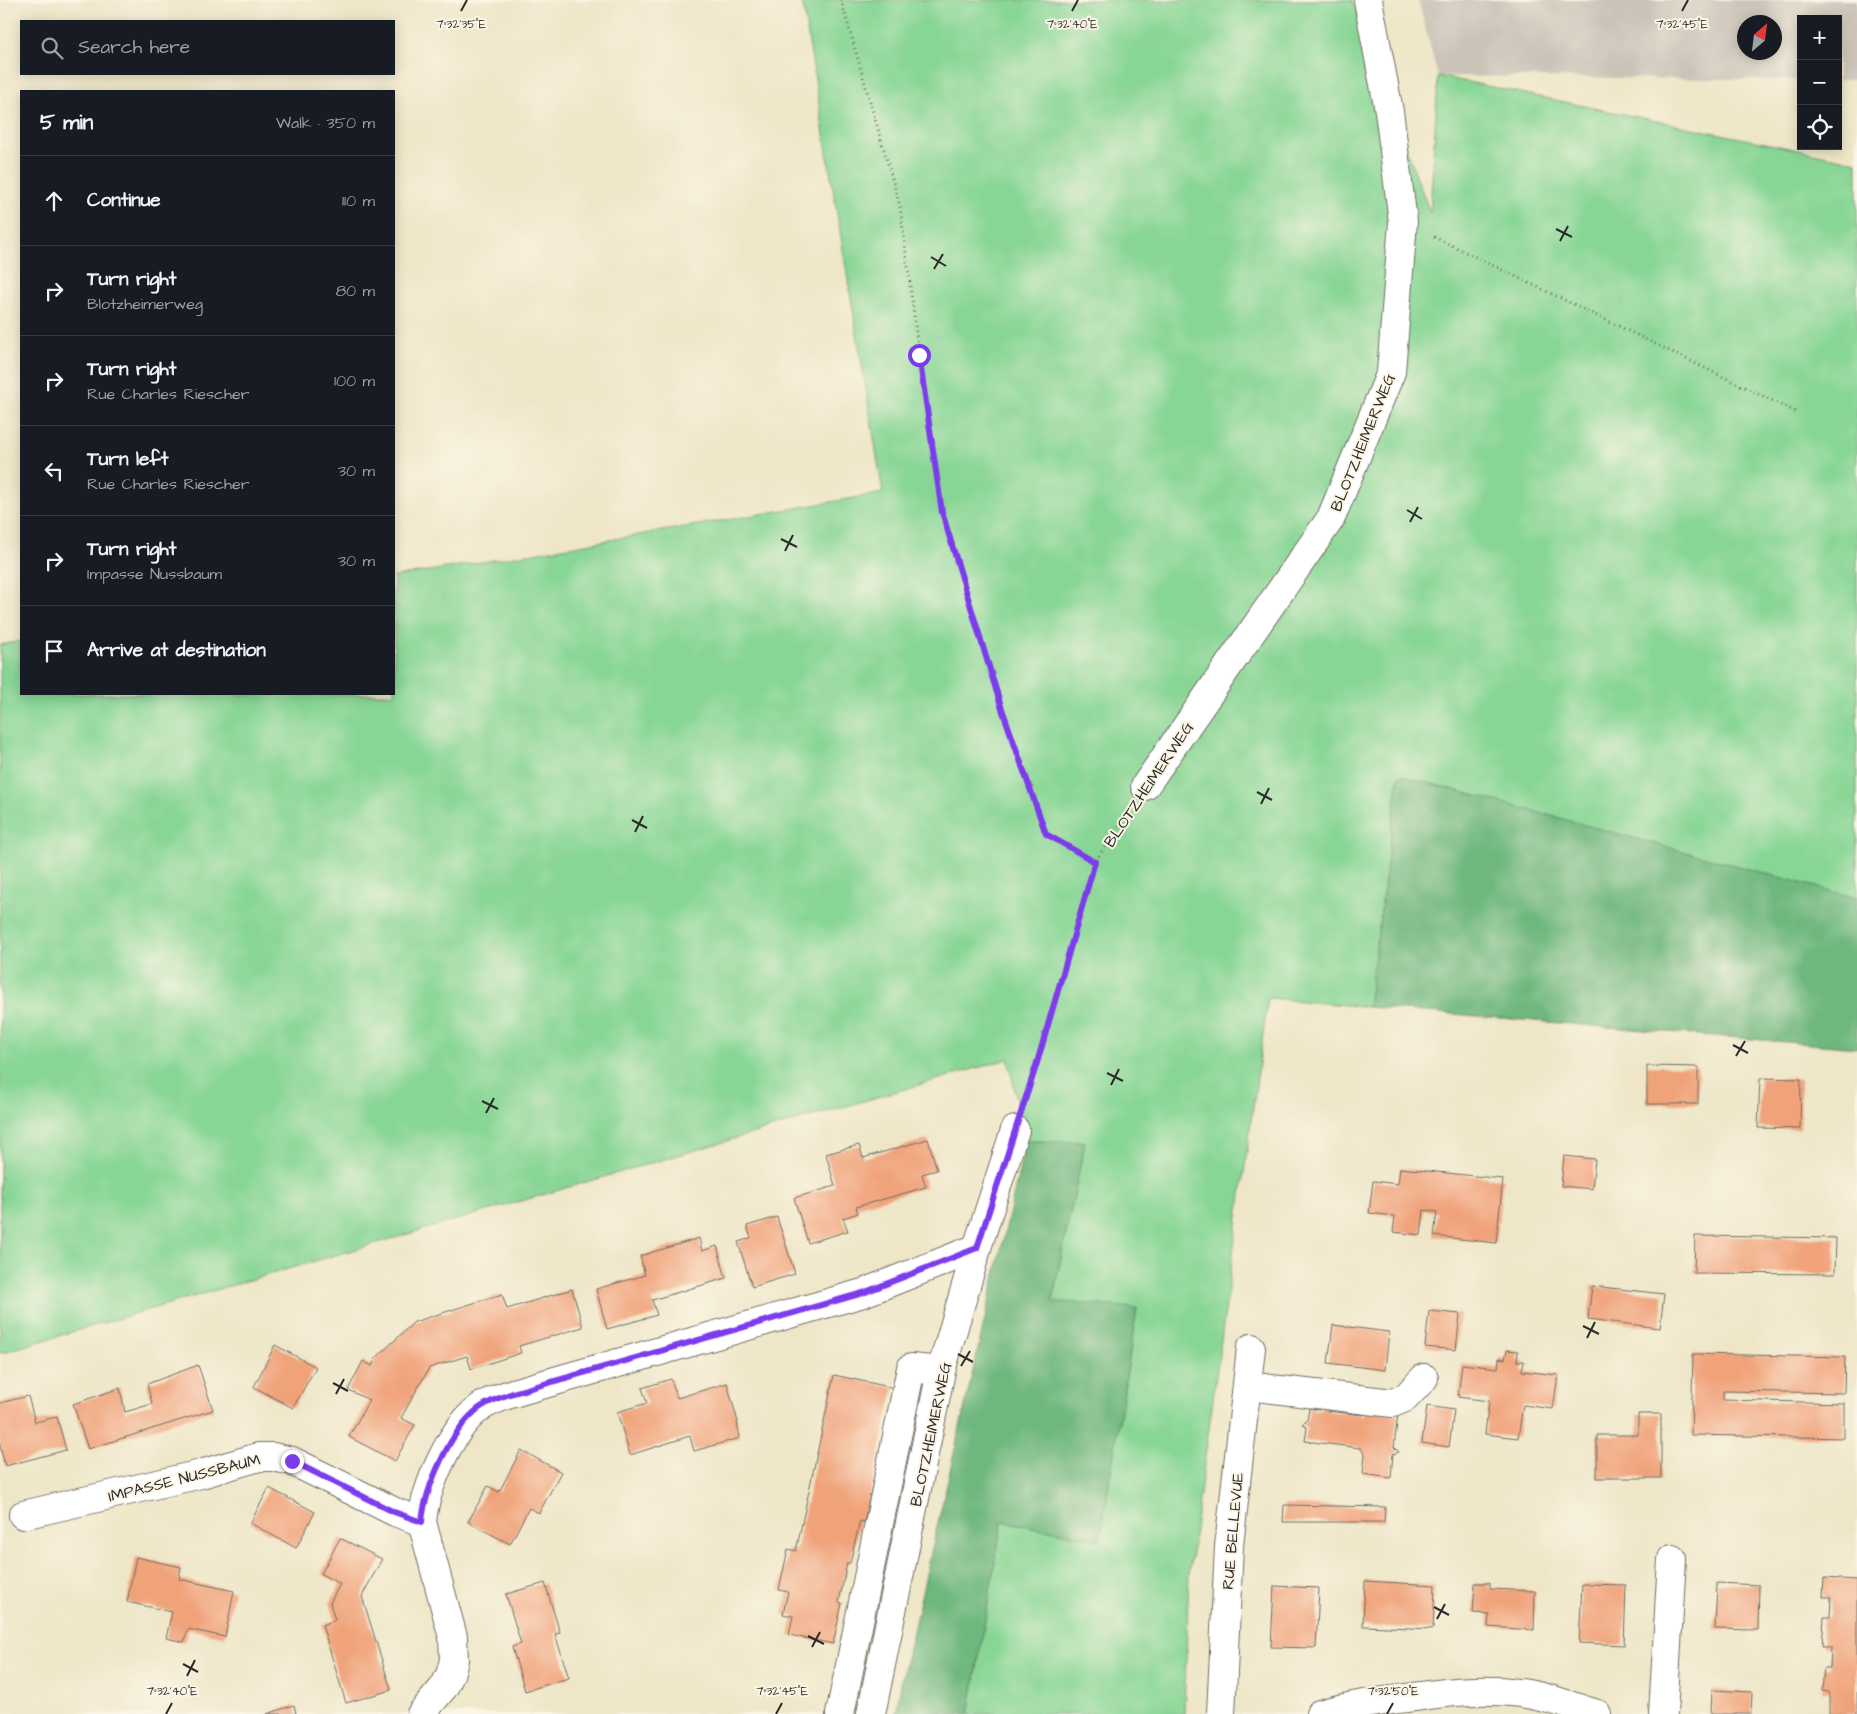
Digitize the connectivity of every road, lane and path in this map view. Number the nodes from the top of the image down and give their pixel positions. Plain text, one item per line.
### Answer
1 (841, 0) edge
2 (1368, 0) edge
3 (1403, 222) junction
4 (1798, 413) dead end
5 (1145, 786) joint
6 (1095, 862) junction
7 (1015, 1130) joint
8 (977, 1248) junction
9 (1251, 1348) dead end
10 (941, 1371) junction
11 (1424, 1378) dead end
12 (1247, 1386) junction
13 (23, 1515) dead end
14 (422, 1522) junction
15 (1672, 1558) dead end
16 (1385, 1707) edge
17 (421, 1714) edge
18 (840, 1714) edge
19 (871, 1714) edge
20 (1221, 1714) edge
21 (1320, 1714) edge
22 (1597, 1714) edge
23 (1663, 1714) edge

1 - 6 path
2 - 3 street, BLOTZHEIMERWEG
3 - 4 path
3 - 5 street, BLOTZHEIMERWEG
5 - 6 path, BLOTZHEIMERWEG
6 - 7 path, BLOTZHEIMERWEG
7 - 8 street, BLOTZHEIMERWEG
8 - 10 street, BLOTZHEIMERWEG
8 - 14 street
9 - 12 street, RUE BELLEVUE
10 - 18 street
10 - 19 street, BLOTZHEIMERWEG
11 - 12 street
12 - 20 street, RUE BELLEVUE
13 - 14 street, IMPASSE NUSSBAUM
14 - 17 street
15 - 23 street
16 - 21 street
16 - 22 street

